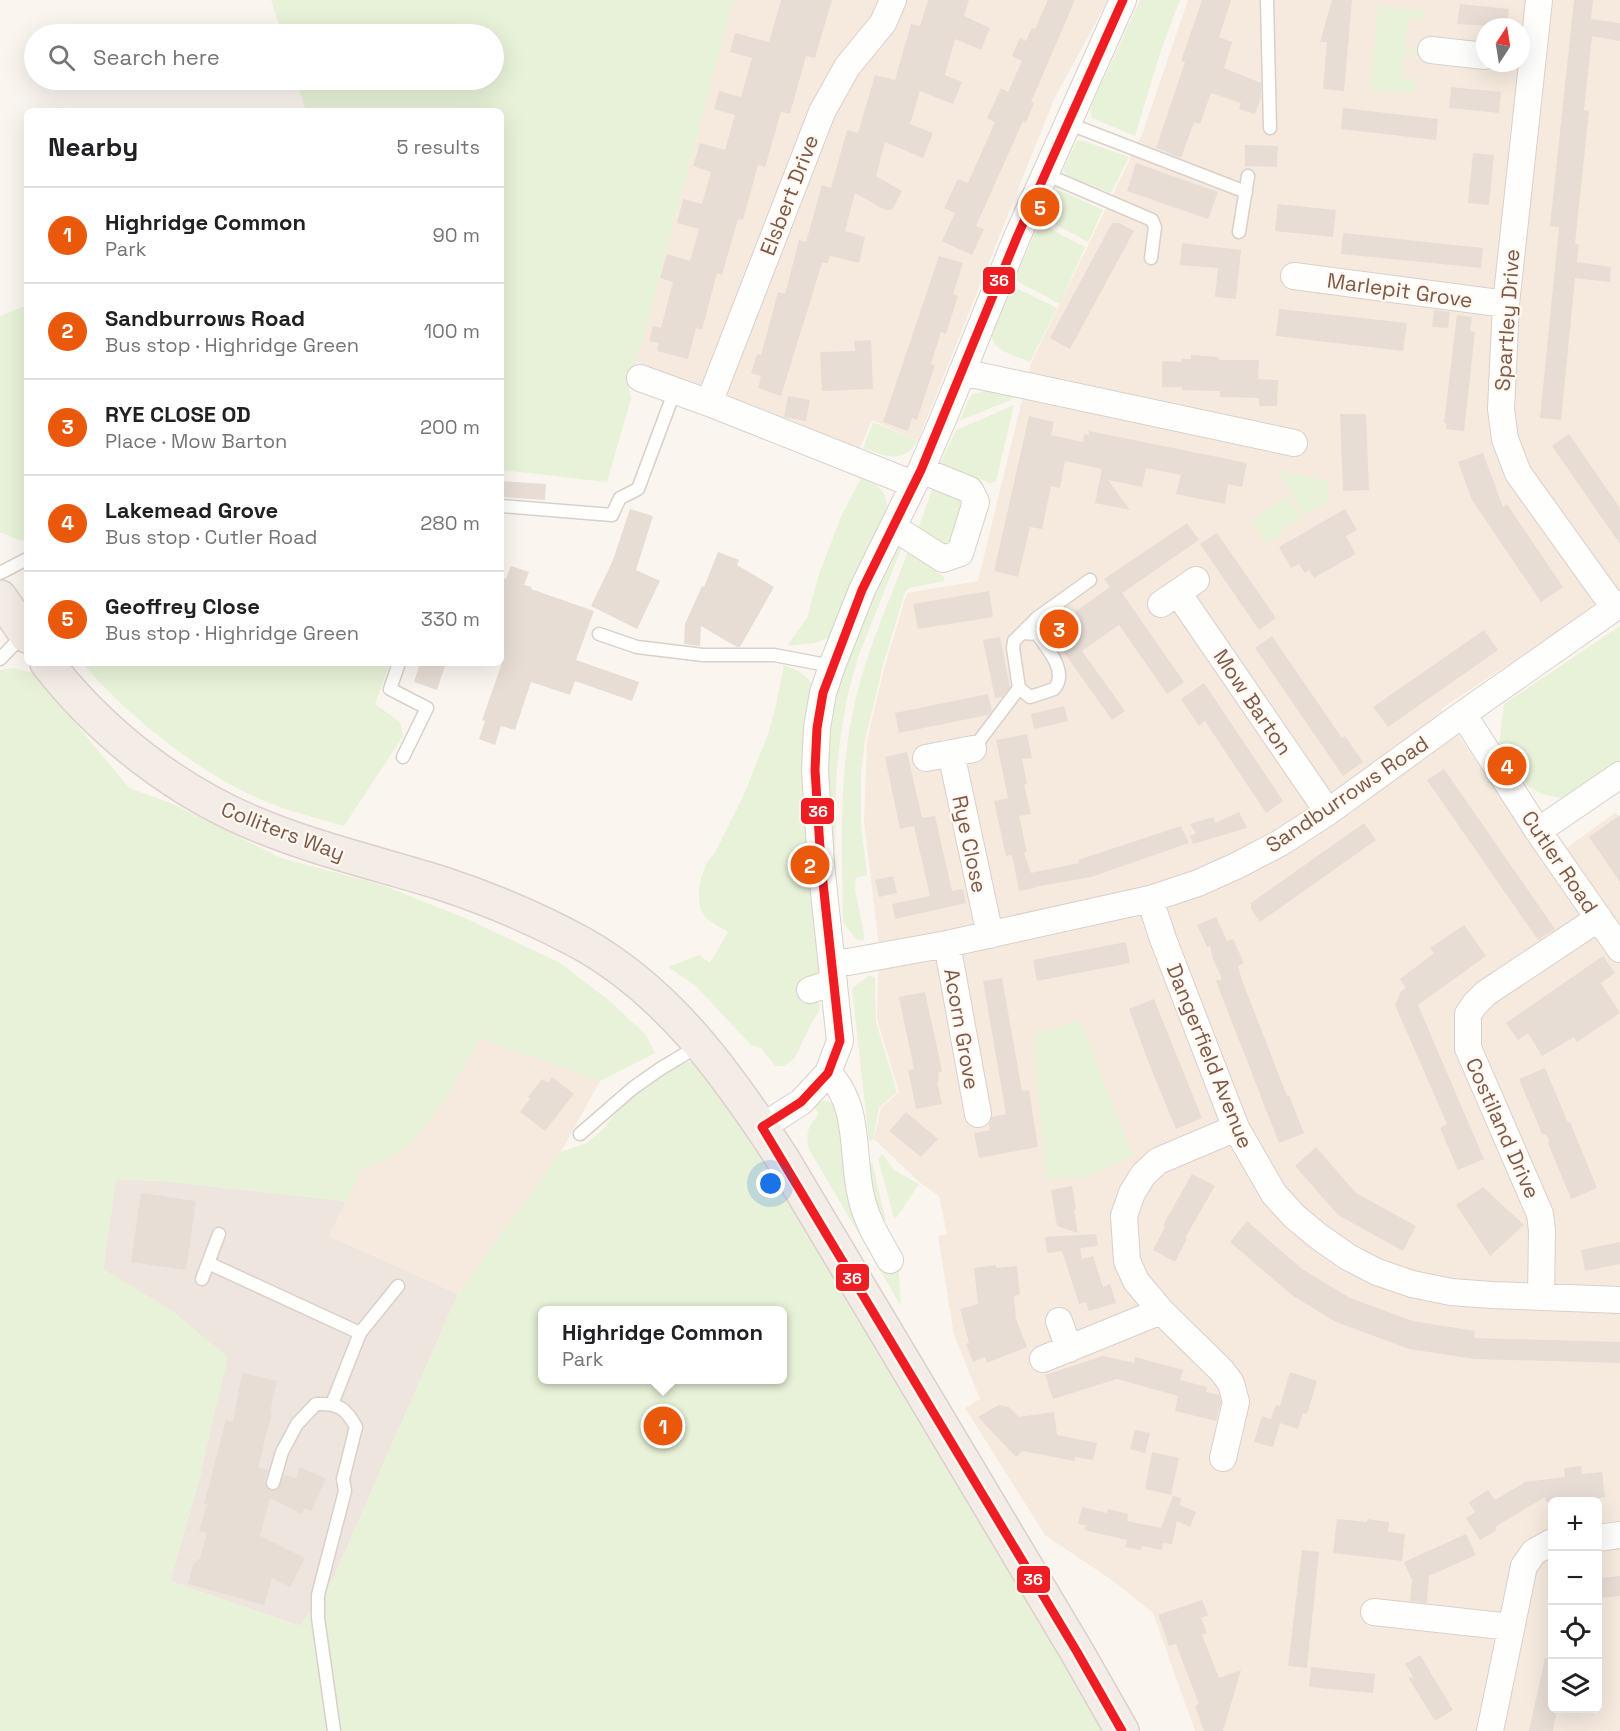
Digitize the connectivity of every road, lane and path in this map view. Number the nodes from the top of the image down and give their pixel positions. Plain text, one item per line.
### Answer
1 (893, 0) edge
2 (1123, 0) edge
3 (1267, 0) edge
4 (1539, 0) edge
5 (1530, 42) edge
6 (1431, 50) dead end
7 (1476, 55) edge
8 (1525, 72) edge
9 (1067, 123) junction
10 (1270, 128) dead end
11 (1045, 174) junction
12 (1248, 176) dead end
13 (1246, 192) junction
14 (1239, 232) dead end
15 (1151, 258) dead end
16 (1294, 276) dead end
17 (1506, 304) junction
18 (962, 372) junction
19 (640, 378) dead end
20 (675, 390) junction
21 (709, 403) junction
22 (1294, 443) dead end
23 (917, 477) junction
24 (504, 506) edge
25 (893, 526) junction
26 (24, 561) edge
27 (0, 573) edge
28 (1090, 580) dead end
29 (1178, 592) dead end
30 (0, 597) edge
31 (1617, 606) edge
32 (24, 631) edge
33 (1024, 633) junction
34 (599, 634) dead end
35 (24, 636) edge
36 (0, 659) edge
37 (49, 666) edge
38 (398, 666) edge
39 (832, 666) junction
40 (1019, 688) junction
41 (1463, 714) junction
42 (950, 753) joint
43 (403, 757) dead end
44 (1620, 776) edge
45 (1328, 812) junction
46 (1538, 831) junction
47 (1150, 899) junction
48 (1599, 918) junction
49 (990, 935) junction
50 (947, 945) junction
51 (1620, 949) edge
52 (826, 978) junction
53 (702, 1044) junction
54 (828, 1073) junction
55 (978, 1114) dead end
56 (762, 1127) junction
57 (1236, 1128) junction
58 (580, 1134) dead end
59 (219, 1234) dead end
60 (890, 1260) dead end
61 (208, 1263) junction
62 (202, 1279) dead end
63 (398, 1286) dead end
64 (1541, 1297) junction
65 (1620, 1300) edge
66 (1161, 1311) junction
67 (1059, 1320) dead end
68 (360, 1333) junction
69 (1069, 1350) junction
70 (1043, 1359) dead end
71 (332, 1404) junction
72 (1223, 1458) dead end
73 (273, 1483) dead end
74 (1620, 1535) edge
75 (1602, 1537) edge
76 (1548, 1544) edge
77 (1374, 1612) dead end
78 (1511, 1627) junction
79 (334, 1731) edge
80 (1122, 1731) edge
81 (1490, 1731) edge

1 - 21 street, Elsbert Drive
2 - 9 street
3 - 10 lane
4 - 5 street, Spartley Drive
6 - 7 street
8 - 17 street, Spartley Drive
9 - 11 street
9 - 13 lane
11 - 15 lane
11 - 18 street
12 - 13 lane
13 - 14 lane
16 - 17 street, Marlepit Grove
17 - 31 street, Spartley Drive
18 - 22 street
18 - 23 street
19 - 20 street
20 - 21 street
20 - 24 lane
21 - 23 street
23 - 25 street
23 - 25 street
25 - 39 street
26 - 27 lane
28 - 33 lane
29 - 45 street, Mow Barton
30 - 32 highway
31 - 41 street, Sandburrows Road
33 - 40 lane
33 - 40 lane
34 - 39 lane
35 - 36 lane
37 - 53 highway, Colliters Way
38 - 43 lane
39 - 52 street
40 - 42 lane
41 - 45 street, Sandburrows Road
41 - 46 street, Cutler Road
42 - 49 street, Rye Close
44 - 46 street
45 - 47 street, Sandburrows Road
46 - 48 street, Cutler Road
47 - 49 street, Sandburrows Road
47 - 57 street, Dangerfield Avenue
48 - 51 street, Cutler Road
48 - 64 street, Costiland Drive
49 - 50 street, Sandburrows Road
50 - 52 street, Sandburrows Road
50 - 55 street, Acorn Grove
52 - 54 street
53 - 56 highway, Colliters Way
53 - 58 lane
54 - 56 street
54 - 60 street
56 - 80 highway, Colliters Way
57 - 64 street, Dangerfield Avenue
57 - 66 street
59 - 61 lane
61 - 62 lane
61 - 68 lane
63 - 68 lane
64 - 65 street, Dangerfield Avenue
66 - 69 street
66 - 72 street
67 - 69 street
68 - 71 lane
69 - 70 street
71 - 73 lane
71 - 79 lane
74 - 75 street
76 - 78 street
77 - 78 street
78 - 81 street

